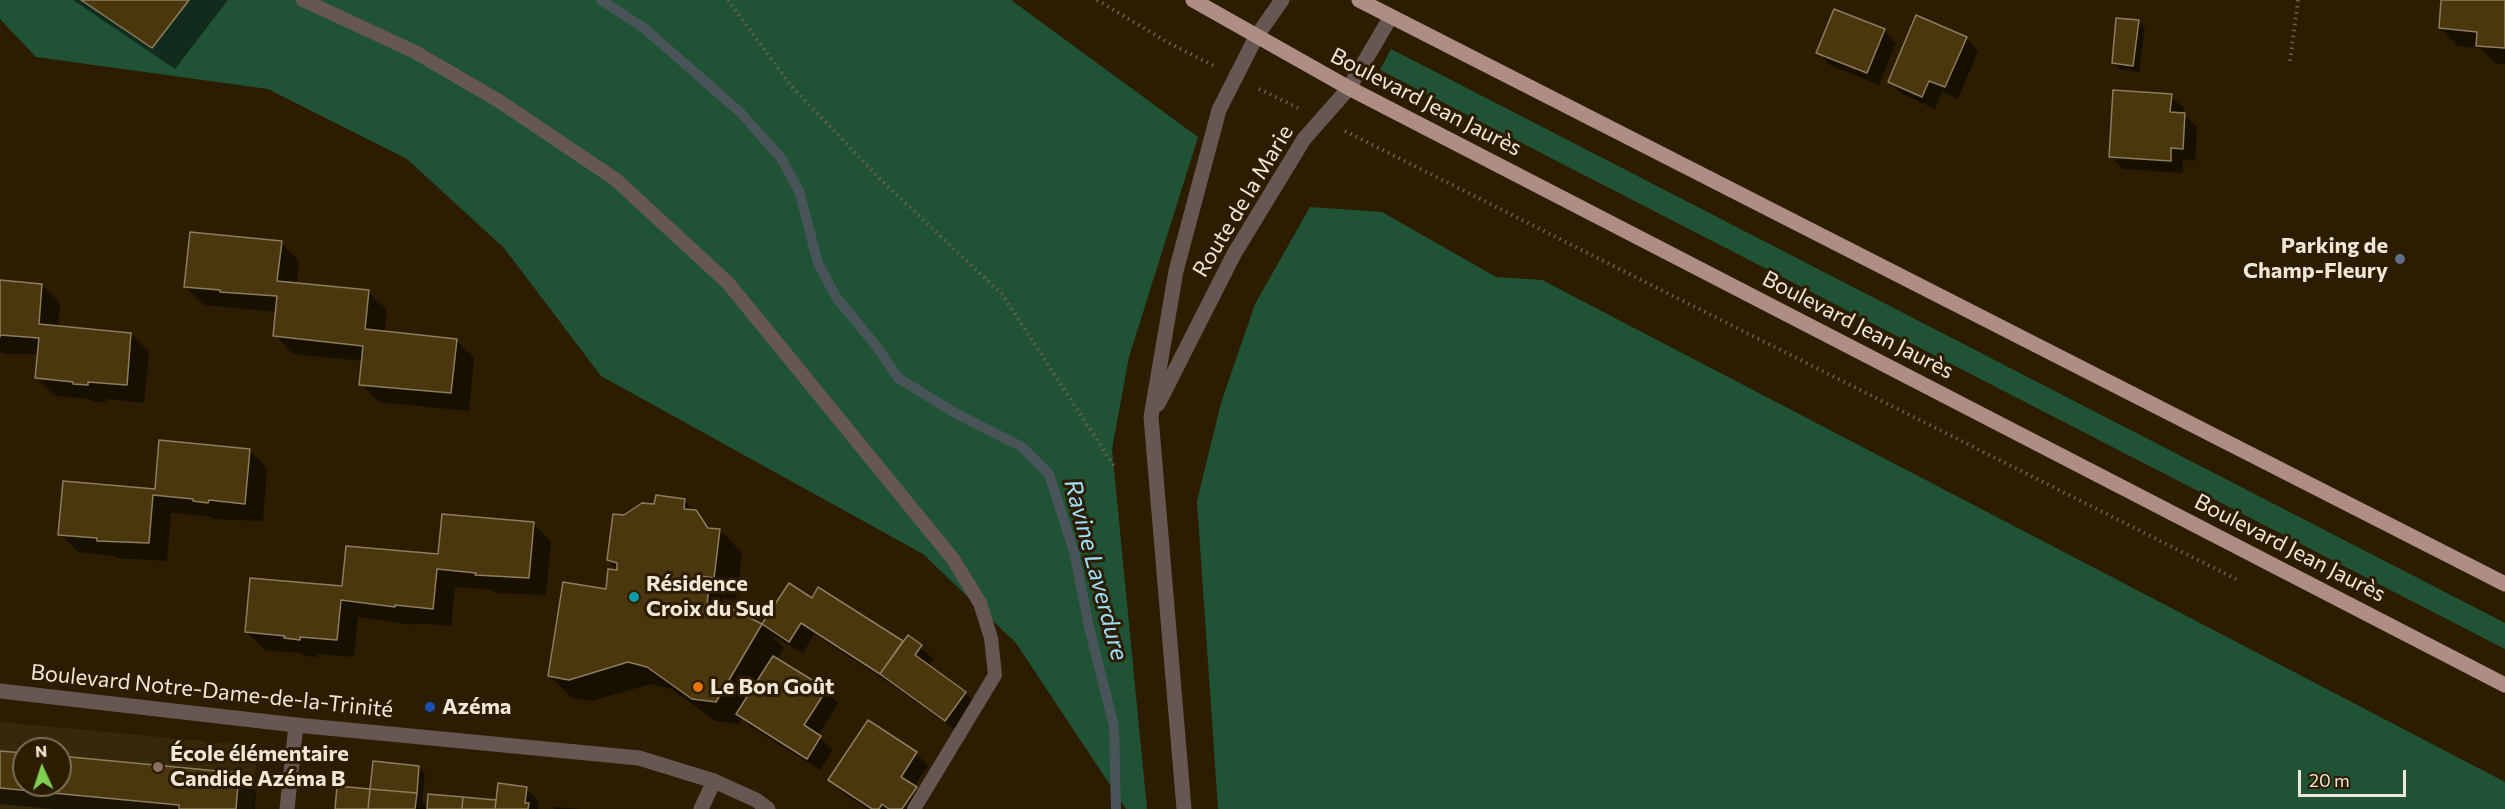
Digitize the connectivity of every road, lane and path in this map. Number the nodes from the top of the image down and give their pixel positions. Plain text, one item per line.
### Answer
1 (303, 0) edge
2 (728, 0) edge
3 (1097, 0) edge
4 (1193, 0) edge
5 (1282, 0) edge
6 (1359, 0) edge
7 (2298, 0) edge
8 (1390, 18) junction
9 (1256, 37) junction
10 (2290, 61) dead end
11 (1236, 77) junction
12 (1349, 88) junction
13 (1321, 120) junction
14 (1151, 417) junction
15 (1114, 466) dead end
16 (2238, 580) dead end
17 (2505, 584) edge
18 (2505, 685) edge
19 (0, 691) edge
20 (296, 725) junction
21 (714, 781) junction
22 (287, 809) edge
23 (701, 809) edge
24 (768, 809) edge
25 (914, 809) edge
26 (1184, 809) edge

1 - 25 lane
2 - 15 path
3 - 11 path
4 - 9 main road, Boulevard Jean Jaurès
5 - 9 street, Route de la Marie
6 - 8 main road
7 - 10 path
8 - 12 street, Route de la Marie
8 - 17 main road
9 - 11 street, Route de la Marie
9 - 12 main road, Boulevard Jean Jaurès
11 - 13 path
11 - 14 street, Route de la Marie
12 - 13 street, Route de la Marie
12 - 18 main road, Boulevard Jean Jaurès
13 - 14 street, Route de la Marie
13 - 16 path
14 - 26 street, Route de la Marie
19 - 20 street, Boulevard Notre-Dame-de-la-Trinité
20 - 21 street, Boulevard Notre-Dame-de-la-Trinité
20 - 22 street
21 - 23 street
21 - 24 street, Boulevard Notre-Dame-de-la-Trinité

